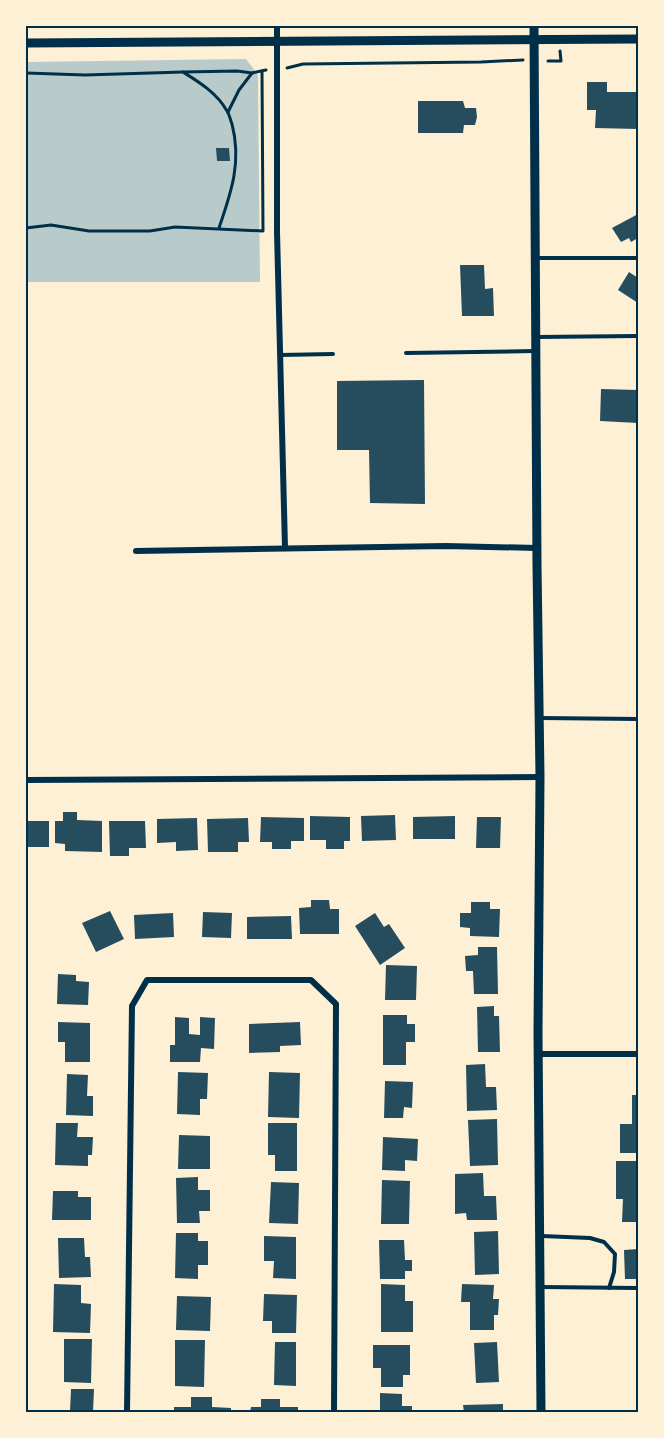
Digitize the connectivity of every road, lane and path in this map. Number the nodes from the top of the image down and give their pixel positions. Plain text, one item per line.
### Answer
1 (277, 26) edge
2 (534, 26) edge
3 (535, 39) junction
4 (639, 39) edge
5 (277, 41) junction
6 (26, 43) edge
7 (511, 60) dead end
8 (276, 69) junction
9 (262, 71) junction
10 (183, 72) junction
11 (26, 73) edge
12 (252, 73) junction
13 (228, 112) junction
14 (26, 228) edge
15 (219, 228) junction
16 (536, 258) junction
17 (639, 258) edge
18 (639, 336) edge
19 (536, 337) junction
20 (536, 351) junction
21 (406, 353) dead end
22 (333, 354) dead end
23 (280, 355) junction
24 (285, 548) junction
25 (537, 548) junction
26 (136, 551) dead end
27 (540, 718) junction
28 (639, 719) edge
29 (540, 777) junction
30 (26, 780) edge
31 (538, 1054) junction
32 (639, 1054) edge
33 (540, 1236) junction
34 (540, 1287) junction
35 (609, 1288) junction
36 (639, 1288) edge
37 (128, 1413) edge
38 (334, 1413) edge
39 (542, 1413) edge

1 - 5 street
2 - 3 street
3 - 4 street
3 - 5 street
3 - 16 street
5 - 6 street
5 - 8 street
7 - 8 path
8 - 9 path
8 - 23 street
9 - 12 path
9 - 15 path
10 - 11 path
10 - 12 path
10 - 13 path
12 - 13 path
13 - 15 path
14 - 15 path
16 - 17 lane
16 - 19 street
18 - 19 lane
19 - 20 street
20 - 21 lane
20 - 25 street
22 - 23 lane
23 - 24 street
24 - 25 street
24 - 26 street
25 - 27 street
27 - 28 lane
27 - 29 street
29 - 30 street
29 - 31 street
31 - 32 street
31 - 33 street
33 - 34 street
33 - 35 lane
34 - 35 lane
34 - 39 street
35 - 36 lane
37 - 38 street

